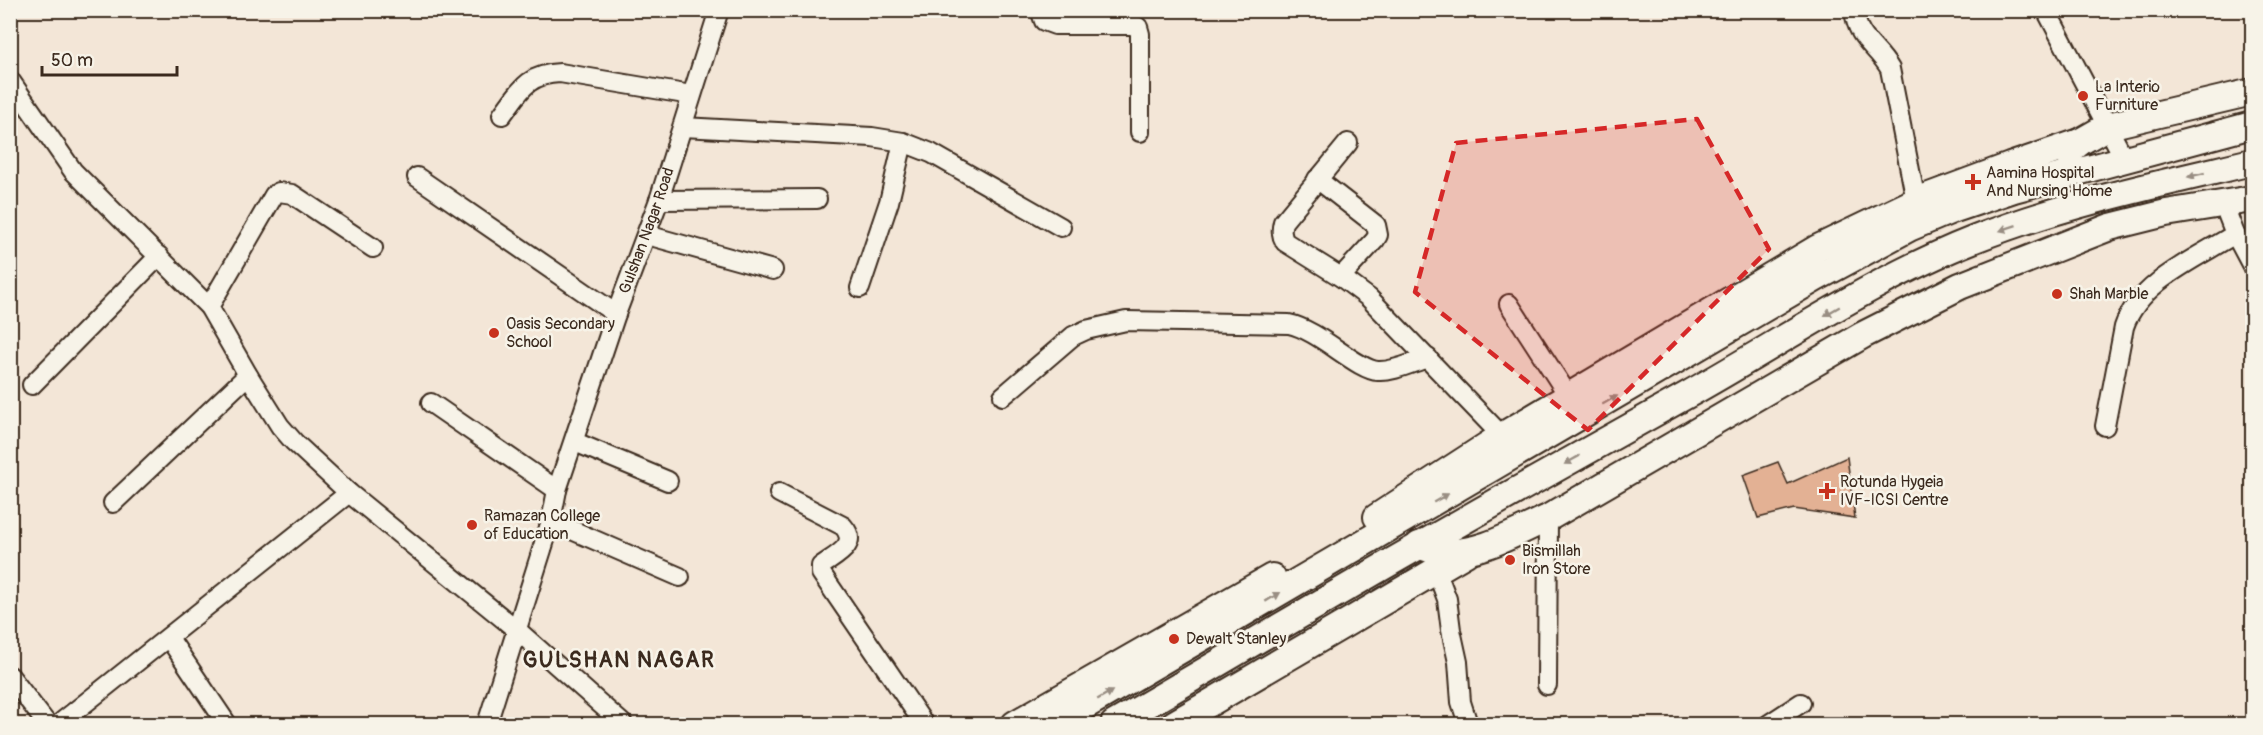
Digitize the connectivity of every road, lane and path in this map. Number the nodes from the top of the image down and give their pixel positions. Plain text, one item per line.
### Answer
1 (719, 10) edge
2 (1040, 10) edge
3 (1854, 10) edge
4 (2046, 10) edge
5 (10, 80) edge
6 (2253, 92) edge
7 (691, 95) junction
8 (502, 116) dead end
9 (2253, 124) edge
10 (2108, 126) junction
11 (683, 127) junction
12 (1140, 132) dead end
13 (903, 142) junction
14 (2080, 142) junction
15 (1348, 143) dead end
16 (2125, 160) junction
17 (2253, 162) edge
18 (417, 177) dead end
19 (1317, 179) junction
20 (2037, 183) junction
21 (2253, 199) edge
22 (659, 200) junction
23 (817, 200) dead end
24 (1916, 201) junction
25 (2223, 203) junction
26 (1061, 226) dead end
27 (2235, 234) junction
28 (646, 235) junction
29 (373, 248) dead end
30 (159, 256) junction
31 (2253, 266) edge
32 (773, 270) dead end
33 (1341, 277) junction
34 (860, 288) dead end
35 (1509, 304) dead end
36 (209, 307) junction
37 (616, 314) junction
38 (1428, 358) junction
39 (248, 375) junction
40 (32, 385) dead end
41 (1002, 396) dead end
42 (431, 403) dead end
43 (1575, 406) junction
44 (2105, 426) dead end
45 (1502, 436) junction
46 (575, 442) junction
47 (668, 481) dead end
48 (557, 490) junction
49 (349, 493) junction
50 (779, 493) dead end
51 (112, 503) dead end
52 (1548, 518) junction
53 (551, 521) junction
54 (1419, 545) junction
55 (1468, 551) junction
56 (1436, 570) junction
57 (681, 577) dead end
58 (517, 630) junction
59 (169, 638) junction
60 (10, 676) edge
61 (1547, 685) dead end
62 (1802, 703) dead end
63 (47, 724) edge
64 (59, 724) edge
65 (227, 724) edge
66 (487, 724) edge
67 (623, 724) edge
68 (924, 724) edge
69 (1015, 724) edge
70 (1054, 724) edge
71 (1114, 724) edge
72 (1174, 724) edge
73 (1468, 724) edge
74 (1769, 724) edge

1 - 7 street, Gulshan Nagar Road
2 - 12 street
3 - 24 street
4 - 10 street
5 - 30 street
6 - 10 highway
7 - 8 street
7 - 11 street, Gulshan Nagar Road
9 - 16 highway
10 - 14 highway
10 - 16 street
11 - 13 street
11 - 22 street, Gulshan Nagar Road
13 - 26 street
13 - 34 street
14 - 20 highway
14 - 24 highway
15 - 19 street
16 - 20 highway
17 -> 54 highway
18 - 37 street
19 - 33 street
19 - 33 street
43 -> 20 highway
21 - 25 highway
22 - 23 street
22 - 28 street, Gulshan Nagar Road
24 - 43 highway
25 - 27 street
25 - 52 highway
27 - 31 street
27 - 44 street
28 - 32 street
28 - 37 street, Gulshan Nagar Road
29 - 36 street
30 - 36 street
30 - 40 street
33 - 38 street
35 - 43 street
36 - 39 street
37 - 46 street, Gulshan Nagar Road
38 - 41 street
38 - 45 street
39 - 49 street
39 - 51 street
42 - 48 street
43 - 45 highway
70 -> 43 highway
45 - 69 highway
46 - 47 street
46 - 48 street, Gulshan Nagar Road
48 - 53 street, Gulshan Nagar Road
49 - 58 street
49 - 59 street
50 - 68 street
52 - 55 highway
52 - 61 street
53 - 57 street
53 - 58 street, Gulshan Nagar Road
54 - 55 highway
54 - 71 highway
55 - 56 highway
56 - 72 highway
56 - 73 street
58 - 66 street, Gulshan Nagar Road
58 - 67 street
59 - 64 street
59 - 65 street
60 - 63 street
62 - 74 street

